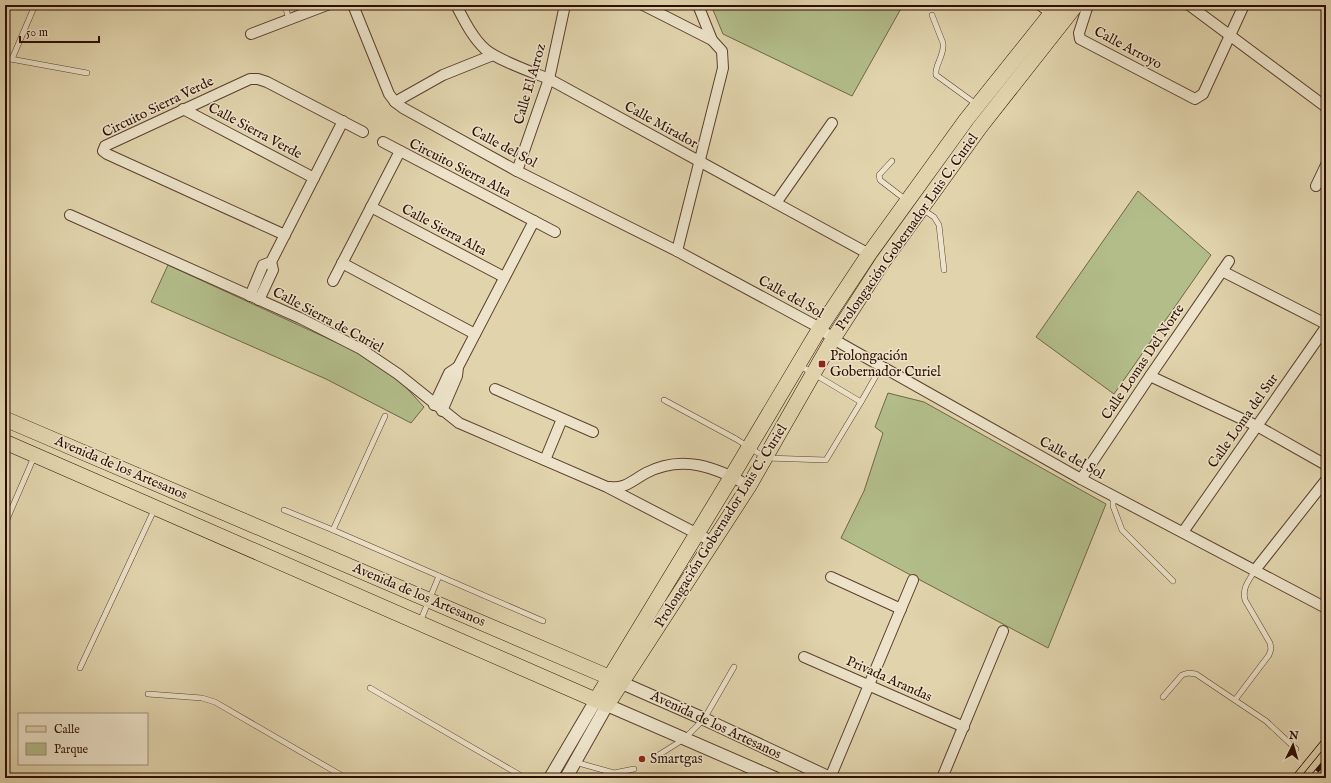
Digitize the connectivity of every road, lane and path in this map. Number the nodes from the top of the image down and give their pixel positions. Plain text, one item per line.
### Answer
1 (35, 5) edge
2 (285, 5) edge
3 (327, 5) edge
4 (352, 5) edge
5 (456, 5) edge
6 (565, 5) edge
7 (643, 5) edge
8 (698, 5) edge
9 (1076, 5) edge
10 (1088, 5) edge
11 (1189, 5) edge
12 (1244, 5) edge
13 (1050, 8) edge
14 (932, 15) dead end
15 (289, 20) junction
16 (250, 34) dead end
17 (1230, 36) junction
18 (712, 40) junction
19 (494, 55) junction
20 (5, 58) edge
21 (12, 59) junction
22 (87, 73) dead end
23 (549, 79) junction
24 (394, 102) junction
25 (978, 105) junction
26 (1326, 107) edge
27 (183, 109) junction
28 (343, 121) junction
29 (832, 123) dead end
30 (363, 132) dead end
31 (383, 142) dead end
32 (400, 151) junction
33 (892, 161) dead end
34 (699, 162) junction
35 (1326, 165) edge
36 (517, 171) junction
37 (314, 178) junction
38 (1316, 186) dead end
39 (776, 203) junction
40 (915, 205) junction
41 (371, 207) junction
42 (70, 215) dead end
43 (534, 221) junction
44 (555, 232) dead end
45 (285, 235) junction
46 (677, 251) junction
47 (869, 254) junction
48 (1229, 261) dead end
49 (342, 263) junction
50 (944, 270) dead end
51 (1222, 271) junction
52 (504, 277) junction
53 (333, 280) dead end
54 (254, 298) junction
55 (1326, 325) edge
56 (820, 328) junction
57 (475, 334) junction
58 (833, 339) junction
59 (798, 365) junction
60 (881, 367) junction
61 (814, 373) junction
62 (1150, 376) junction
63 (495, 389) dead end
64 (664, 400) dead end
65 (861, 402) junction
66 (438, 408) junction
67 (384, 416) dead end
68 (5, 418) edge
69 (562, 419) junction
70 (1256, 426) junction
71 (592, 432) dead end
72 (46, 436) junction
73 (5, 442) edge
74 (749, 448) junction
75 (35, 455) junction
76 (766, 458) junction
77 (545, 460) junction
78 (1326, 465) edge
79 (732, 476) junction
80 (1081, 480) junction
81 (1326, 480) edge
82 (164, 486) junction
83 (749, 486) junction
84 (607, 487) junction
85 (1113, 496) junction
86 (155, 507) junction
87 (284, 510) dead end
88 (5, 524) edge
89 (333, 530) junction
90 (1183, 532) junction
91 (697, 533) junction
92 (714, 542) junction
93 (1254, 570) junction
94 (439, 576) junction
95 (831, 577) dead end
96 (913, 580) dead end
97 (1173, 581) dead end
98 (429, 600) junction
99 (1326, 607) edge
100 (901, 609) junction
101 (544, 621) dead end
102 (419, 622) junction
103 (1003, 631) dead end
104 (804, 657) dead end
105 (734, 667) dead end
106 (80, 668) dead end
107 (616, 680) junction
108 (869, 685) junction
109 (370, 688) dead end
110 (148, 694) dead end
111 (1163, 697) dead end
112 (1235, 700) junction
113 (602, 703) junction
114 (704, 719) junction
115 (964, 726) junction
116 (684, 739) junction
117 (1296, 749) dead end
118 (563, 756) junction
119 (657, 756) dead end
120 (575, 762) junction
121 (634, 770) dead end
122 (346, 778) edge
123 (525, 778) edge
124 (550, 778) edge
125 (566, 778) edge
126 (775, 778) edge
127 (830, 778) edge
128 (942, 778) edge

1 - 21 lane
2 - 15 lane
3 - 15 street
4 - 24 street
5 - 19 street, Calle Mirador
6 - 23 street, Calle El Arroz
7 - 18 street
8 - 18 street
9 - 40 main road, Prolongación Gobernador Luis C. Curiel
10 - 17 street, Calle Arroyo
11 - 17 street
12 - 17 street
13 - 25 main road, Prolongación Gobernador Luis C. Curiel
14 - 25 lane
15 - 16 street
17 - 26 street
18 - 34 street
19 - 23 street, Calle Mirador
19 - 24 street
20 - 21 lane
21 - 22 lane
23 - 34 street, Calle Mirador
23 - 36 street, Calle El Arroz
24 - 36 street, Calle del Sol
25 - 40 main road, Prolongación Gobernador Luis C. Curiel
27 - 28 street, Circuito Sierra Verde
27 - 37 street, Calle Sierra Verde
27 - 45 street, Circuito Sierra Verde
28 - 30 street, Circuito Sierra Verde
28 - 37 street
29 - 39 street
31 - 32 street
32 - 41 street, Circuito Sierra Alta
32 - 43 street, Circuito Sierra Alta
33 - 40 lane
34 - 39 street, Calle Mirador
34 - 46 street
35 - 38 street
36 - 46 street, Calle del Sol
37 - 45 street
39 - 47 street, Calle Mirador
40 - 47 main road, Prolongación Gobernador Luis C. Curiel
40 - 50 lane
40 - 58 main road, Prolongación Gobernador Luis C. Curiel
41 - 49 street, Circuito Sierra Alta
41 - 52 street, Calle Sierra Alta
42 - 54 street, Calle Sierra de Curiel
43 - 44 street, Circuito Sierra Alta
43 - 52 street
45 - 54 street
46 - 56 street, Calle del Sol
47 - 56 main road, Prolongación Gobernador Luis C. Curiel
48 - 51 street, Calle Lomas Del Norte
49 - 53 street, Circuito Sierra Alta
49 - 57 street
51 - 55 street
51 - 62 street, Calle Lomas Del Norte
52 - 57 street
54 - 66 street, Calle Sierra de Curiel
55 - 70 street, Calle Loma del Sur
56 - 58 street, Calle del Sol
56 - 59 main road, Prolongación Gobernador Luis C. Curiel
57 - 66 street
58 - 60 street, Calle del Sol
58 - 61 main road, Prolongación Gobernador Luis C. Curiel
59 - 61 lane
59 - 74 main road, Prolongación Gobernador Luis C. Curiel
60 - 65 lane
60 - 80 street, Calle del Sol
61 - 65 lane
61 - 76 main road, Prolongación Gobernador Luis C. Curiel
62 - 70 street
62 - 80 street, Calle Lomas Del Norte
63 - 69 street
64 - 74 lane
65 - 76 lane
66 - 77 street, Calle Sierra de Curiel
67 - 89 lane
68 - 72 main road, Avenida de los Artesanos
69 - 71 street
69 - 77 street
70 - 78 street
70 - 90 street, Calle Loma del Sur
72 - 75 main road
72 - 82 main road, Avenida de los Artesanos
73 - 75 main road, Avenida de los Artesanos
74 - 76 lane
74 - 79 main road, Prolongación Gobernador Luis C. Curiel
75 - 86 main road, Avenida de los Artesanos
75 - 88 lane
76 - 83 main road, Prolongación Gobernador Luis C. Curiel
77 - 84 street, Calle Sierra de Curiel
79 - 83 street
79 - 84 street
79 - 91 main road, Prolongación Gobernador Luis C. Curiel
80 - 85 street, Calle del Sol
81 - 93 street
82 - 86 main road
82 - 98 main road, Avenida de los Artesanos
83 - 92 main road, Prolongación Gobernador Luis C. Curiel
84 - 91 street, Calle Sierra de Curiel
85 - 90 street, Calle del Sol
85 - 97 lane
86 - 102 main road, Avenida de los Artesanos
86 - 106 lane
87 - 89 lane
89 - 94 lane
90 - 93 street, Calle del Sol
91 - 92 street, Calle Sierra de Curiel
91 - 107 main road, Prolongación Gobernador Luis C. Curiel
92 - 107 main road, Prolongación Gobernador Luis C. Curiel
93 - 99 street, Calle del Sol
93 - 112 lane
94 - 98 lane
94 - 101 lane
95 - 100 street
96 - 100 street
98 - 102 lane
98 - 107 main road, Avenida de los Artesanos
100 - 108 street
102 - 113 main road, Avenida de los Artesanos
103 - 115 street
104 - 108 street, Privada Arandas
105 - 114 lane
107 - 113 main road, Prolongación Gobernador Luis C. Curiel
107 - 114 street, Avenida de los Artesanos
108 - 115 street, Privada Arandas
108 - 127 street
109 - 123 lane
110 - 122 lane
111 - 112 lane
112 - 117 lane
113 - 116 street, Avenida de los Artesanos
113 - 118 street, Prolongación Gobernador Luis C. Curiel
113 - 120 street, Prolongación Gobernador Luis C. Curiel
114 - 116 lane
114 - 127 street, Avenida de los Artesanos
115 - 128 street
116 - 119 lane
116 - 126 street, Avenida de los Artesanos
118 - 120 lane
118 - 124 street, Prolongación Gobernador Luis C. Curiel
120 - 121 lane
120 - 125 street, Prolongación Gobernador Luis C. Curiel

